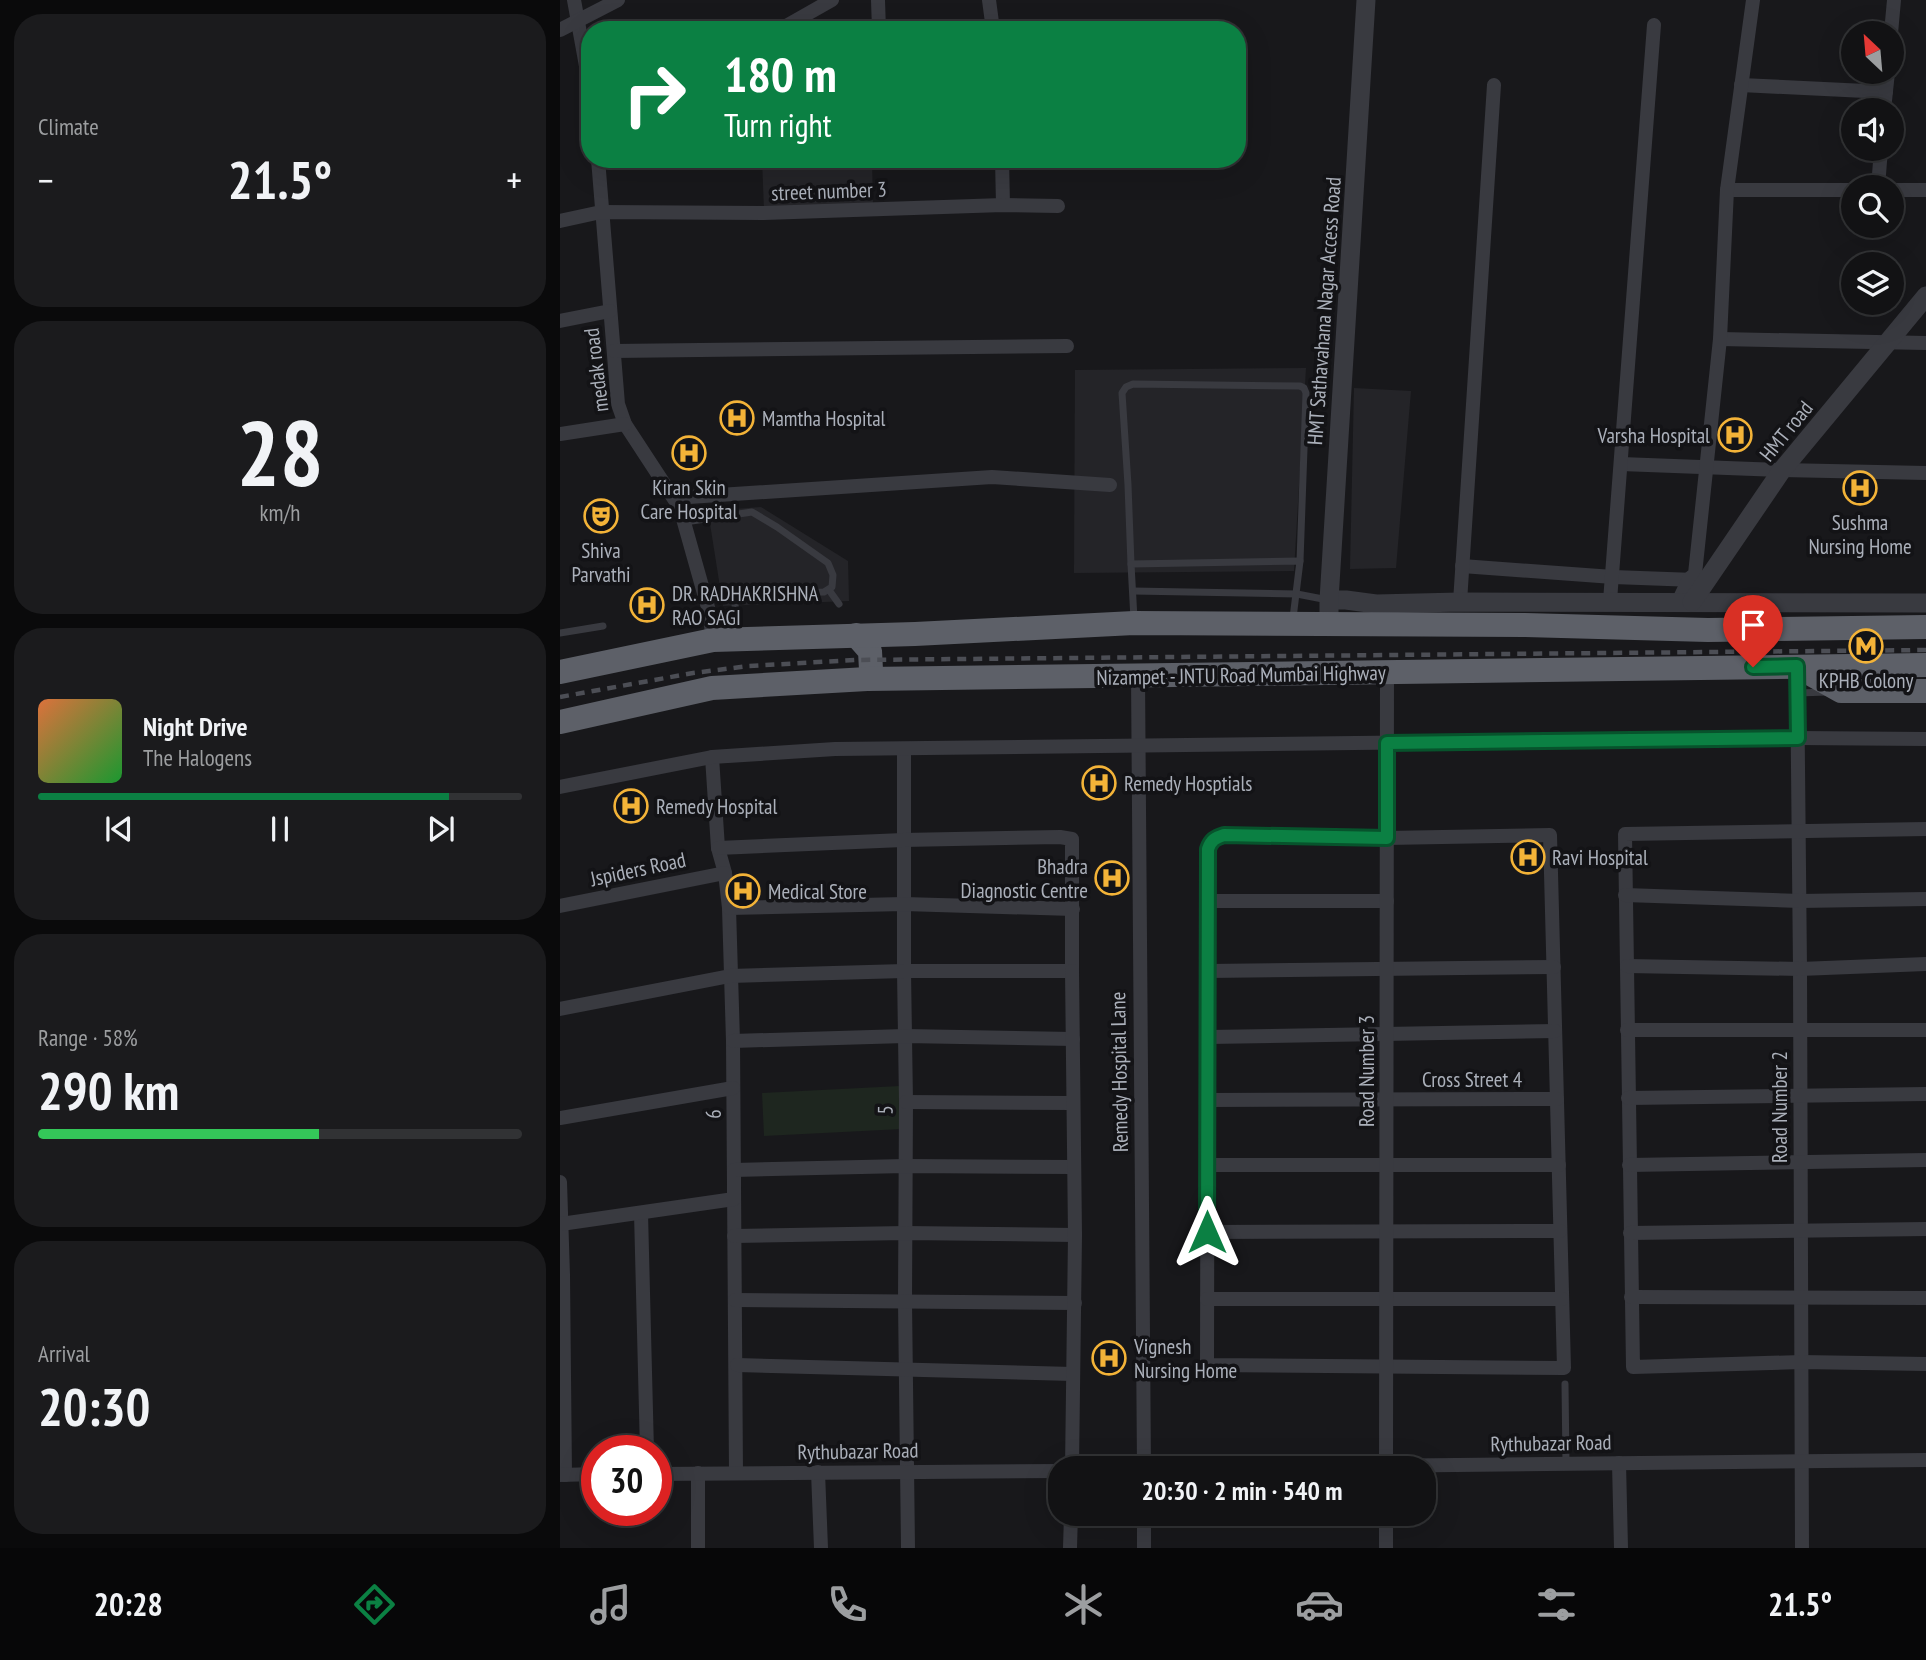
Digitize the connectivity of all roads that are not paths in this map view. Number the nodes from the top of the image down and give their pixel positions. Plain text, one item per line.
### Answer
1 (574, 0) edge
2 (618, 0) edge
3 (878, 0) edge
4 (989, 0) edge
5 (1366, 0) edge
6 (1753, 0) edge
7 (1894, 0) edge
8 (829, 1) edge
9 (578, 21) junction
10 (795, 21) edge
11 (879, 21) edge
12 (992, 21) edge
13 (1892, 21) edge
14 (1654, 24) dead end
15 (560, 30) edge
16 (581, 38) edge
17 (1887, 84) edge
18 (1494, 85) dead end
19 (1741, 85) junction
20 (1886, 92) junction
21 (1885, 98) edge
22 (599, 168) edge
23 (1002, 168) edge
24 (1727, 190) junction
25 (1841, 190) edge
26 (1904, 190) edge
27 (1926, 190) edge
28 (1003, 205) junction
29 (1058, 206) dead end
30 (601, 212) junction
31 (560, 221) edge
32 (1926, 296) edge
33 (610, 311) junction
34 (560, 321) edge
35 (1720, 339) junction
36 (1926, 343) edge
37 (1888, 344) junction
38 (1067, 346) dead end
39 (614, 351) junction
40 (625, 424) junction
41 (560, 435) edge
42 (1621, 464) junction
43 (1705, 468) junction
44 (1782, 471) junction
45 (1926, 473) edge
46 (1110, 485) dead end
47 (674, 498) junction
48 (685, 522) junction
49 (1300, 561) junction
50 (1131, 564) junction
51 (1462, 566) junction
52 (1613, 577) junction
53 (1697, 580) junction
54 (829, 590) junction
55 (1133, 590) junction
56 (1297, 594) junction
57 (1329, 600) junction
58 (1610, 601) junction
59 (1460, 602) junction
60 (1685, 602) junction
61 (1926, 603) edge
62 (839, 604) dead end
63 (1292, 623) junction
64 (1134, 624) junction
65 (1329, 625) junction
66 (603, 626) dead end
67 (1926, 627) edge
68 (560, 633) edge
69 (915, 634) junction
70 (856, 635) junction
71 (738, 639) junction
72 (713, 640) junction
73 (1797, 666) junction
74 (1926, 666) edge
75 (560, 672) edge
76 (1387, 673) junction
77 (1138, 676) junction
78 (867, 679) junction
79 (907, 679) junction
80 (1842, 691) junction
81 (1926, 691) edge
82 (1798, 693) junction
83 (560, 722) edge
84 (1798, 738) junction
85 (1926, 739) edge
86 (1387, 743) junction
87 (1138, 747) junction
88 (904, 749) junction
89 (712, 757) junction
90 (560, 787) edge
91 (1926, 830) edge
92 (1799, 832) junction
93 (1387, 838) junction
94 (904, 840) junction
95 (718, 848) junction
96 (725, 873) junction
97 (1625, 895) junction
98 (1926, 899) edge
99 (1208, 901) junction
100 (1387, 901) junction
101 (1800, 901) junction
102 (904, 904) junction
103 (560, 906) edge
104 (729, 908) junction
105 (1073, 909) junction
106 (1926, 964) edge
107 (1627, 966) junction
108 (1554, 967) junction
109 (1387, 969) junction
110 (1800, 969) junction
111 (904, 971) junction
112 (1072, 971) junction
113 (1208, 971) junction
114 (730, 976) junction
115 (560, 1009) edge
116 (1627, 1030) junction
117 (1800, 1030) junction
118 (1926, 1030) edge
119 (1555, 1031) junction
120 (1387, 1035) junction
121 (905, 1036) junction
122 (1208, 1037) junction
123 (1073, 1040) junction
124 (733, 1041) junction
125 (733, 1088) junction
126 (1926, 1094) edge
127 (1800, 1096) junction
128 (1628, 1098) junction
129 (1557, 1099) junction
130 (1208, 1100) junction
131 (1387, 1100) junction
132 (906, 1102) junction
133 (1073, 1103) junction
134 (560, 1118) edge
135 (1926, 1160) edge
136 (1800, 1162) junction
137 (1387, 1165) junction
138 (1559, 1165) junction
139 (1629, 1165) junction
140 (905, 1166) junction
141 (1207, 1166) junction
142 (1074, 1167) junction
143 (560, 1182) edge
144 (734, 1199) junction
145 (641, 1213) junction
146 (561, 1224) edge
147 (1926, 1229) edge
148 (1560, 1231) junction
149 (1800, 1231) junction
150 (1207, 1232) junction
151 (1387, 1232) junction
152 (905, 1233) junction
153 (1630, 1233) junction
154 (1075, 1235) junction
155 (734, 1236) junction
156 (561, 1275) edge
157 (1631, 1297) junction
158 (1562, 1298) junction
159 (1801, 1298) junction
160 (1926, 1298) edge
161 (1207, 1299) junction
162 (1387, 1299) junction
163 (735, 1300) junction
164 (905, 1301) junction
165 (1074, 1303) junction
166 (1801, 1362) junction
167 (1926, 1364) edge
168 (737, 1365) junction
169 (1386, 1365) junction
170 (905, 1371) junction
171 (562, 1372) edge
172 (1073, 1374) junction
173 (1565, 1384) dead end
174 (647, 1435) edge
175 (1072, 1456) edge
176 (1144, 1456) edge
177 (1386, 1456) edge
178 (1926, 1460) edge
179 (1802, 1461) junction
180 (1566, 1464) junction
181 (1619, 1464) junction
182 (1436, 1466) edge
183 (906, 1471) junction
184 (1048, 1471) edge
185 (817, 1472) junction
186 (698, 1473) junction
187 (736, 1473) junction
188 (581, 1474) edge
189 (672, 1474) edge
190 (562, 1475) edge
191 (1071, 1526) edge
192 (1144, 1526) edge
193 (1386, 1526) edge
194 (698, 1548) edge
195 (821, 1548) edge
196 (908, 1548) edge
197 (1070, 1548) edge
198 (1144, 1548) edge
199 (1386, 1548) edge
200 (1621, 1548) edge
201 (1802, 1548) edge

1 - 9 street
2 - 9 street
3 - 11 street
4 - 12 street
5 - 57 street, HMT Sathavahana Nagar Access Road
6 - 19 street
7 - 13 street
8 - 10 street
9 - 15 street
9 - 16 street
14 - 42 street
17 - 20 street
18 - 51 street
19 - 20 street
19 - 24 street
20 - 21 street
22 - 30 street, medak road
23 - 28 street
24 - 25 street
24 - 35 street
26 - 27 street
28 - 29 street, street number 3
28 - 30 street, street number 3
30 - 31 street, street number 3
30 - 33 street, medak road
32 - 37 street, HMT road
33 - 34 street
33 - 39 street, medak road
35 - 37 street
35 - 43 street
36 - 37 street
37 - 44 street, HMT road
38 - 39 street
39 - 40 street, medak road
40 - 41 street
40 - 47 street, medak road
42 - 43 street
42 - 52 street
43 - 44 street
43 - 53 street
44 - 45 street
44 - 53 street, HMT road
46 - 47 street
47 - 48 street, medak road
48 - 54 lane
48 - 72 street, medak road
49 - 50 lane
49 - 50 lane
49 - 56 lane
50 - 55 lane
51 - 52 street
51 - 59 street
52 - 53 street
52 - 58 street
53 - 60 street, HMT road
54 - 62 lane
54 - 71 lane
55 - 56 lane
55 - 64 lane
56 - 57 lane
56 - 63 lane
57 - 59 street
57 - 65 street, HMT Sathavahana Nagar Access Road
58 - 59 street
58 - 60 street
60 - 61 street
63 - 64 highway
63 - 65 highway
64 - 69 highway
65 - 67 highway
66 - 68 lane
69 - 70 highway
69 - 79 highway
70 - 71 highway
70 - 78 highway
71 - 72 highway
72 - 75 highway
73 - 74 highway, Nizampet - JNTU Road Mumbai Highway
73 - 76 highway, Nizampet - JNTU Road Mumbai Highway
73 - 80 highway
73 - 82 street, Road Number 2
76 - 77 highway, Nizampet - JNTU Road Mumbai Highway
76 - 86 street, Road Number 3
77 - 79 highway, Nizampet - JNTU Road Mumbai Highway
77 - 87 street, Remedy Hospital Lane
78 - 79 highway, Nizampet - JNTU Road Mumbai Highway
78 - 83 highway, Nizampet - JNTU Road Mumbai Highway
80 - 81 highway
80 - 82 lane
82 - 84 street, Road Number 2
84 - 85 street
84 - 86 street
84 - 92 street, Road Number 2
86 - 87 street
86 - 93 street, Road Number 3
87 - 88 street
87 - 176 street, Remedy Hospital Lane
88 - 89 street
88 - 94 street, 5
89 - 90 street
89 - 95 street, 6
91 - 92 street
92 - 97 street
92 - 101 street, Road Number 2
93 - 99 street
93 - 100 street, Road Number 3
93 - 108 street
94 - 95 street
94 - 102 street, 5
94 - 105 street
95 - 96 street, 6
96 - 103 street, Jspiders Road
96 - 104 street, 6
97 - 101 street
97 - 107 street
98 - 101 street
99 - 100 street
99 - 113 street
100 - 109 street, Road Number 3
101 - 110 street, Road Number 2
102 - 104 street
102 - 105 street
102 - 111 street, 5
104 - 114 street, 6
105 - 112 street
106 - 110 street
107 - 110 street
107 - 116 street
108 - 109 street
108 - 119 street
109 - 113 street
109 - 120 street, Road Number 3
110 - 117 street, Road Number 2
111 - 112 street
111 - 114 street
111 - 121 street, 5
112 - 123 street
113 - 122 street
114 - 115 street
114 - 124 street, 6
116 - 117 street
116 - 128 street
117 - 118 street
117 - 127 street, Road Number 2
119 - 120 street
119 - 129 street
120 - 122 street
120 - 131 street, Road Number 3
121 - 123 street
121 - 124 street
121 - 132 street, 5
122 - 130 street
123 - 133 street
124 - 125 street, 6
125 - 134 street
125 - 144 street, 6
126 - 127 street
127 - 128 street
127 - 136 street, Road Number 2
128 - 139 street
129 - 131 street, Cross Street 4
129 - 138 street
130 - 131 street, Cross Street 4
130 - 141 street
131 - 137 street, Road Number 3
132 - 133 street
132 - 140 street, 5
133 - 142 street
135 - 136 street
136 - 139 street
136 - 149 street, Road Number 2
137 - 138 street
137 - 141 street
137 - 151 street, Road Number 3
138 - 148 street
139 - 153 street
140 - 142 street
140 - 144 street
140 - 152 street, 5
141 - 150 street
142 - 154 street
143 - 146 street
144 - 145 street
144 - 155 street, 6
145 - 146 street
145 - 174 street
146 - 156 street
147 - 149 street
148 - 151 street
148 - 158 street
149 - 153 street
149 - 159 street, Road Number 2
150 - 151 street
150 - 161 street
151 - 162 street, Road Number 3
152 - 154 street
152 - 155 street
152 - 164 street, 5
153 - 157 street
154 - 165 street
155 - 163 street, 6
156 - 171 street
157 - 159 street
157 - 166 street
158 - 162 street
158 - 169 street
159 - 160 street
159 - 166 street, Road Number 2
161 - 162 street
161 - 169 street
162 - 169 street, Road Number 3
163 - 164 street
163 - 168 street, 6
164 - 165 street
164 - 170 street, 5
165 - 172 street
166 - 167 street
166 - 179 street, Road Number 2
168 - 170 street
168 - 187 street, 6
169 - 177 street, Road Number 3
170 - 172 street
170 - 183 street, 5
171 - 190 street
172 - 175 street
173 - 180 lane
178 - 179 street, Rythubazar Road
179 - 181 street, Rythubazar Road
179 - 201 street, Road Number 2
180 - 181 street, Rythubazar Road
180 - 182 street, Rythubazar Road
181 - 200 street
183 - 184 street, Rythubazar Road
183 - 185 street, Rythubazar Road
183 - 196 street, 5
185 - 187 street, Rythubazar Road
185 - 195 street
186 - 187 street, Rythubazar Road
186 - 189 street, Rythubazar Road
186 - 194 street
188 - 190 street
191 - 197 street
192 - 198 street
193 - 199 street

